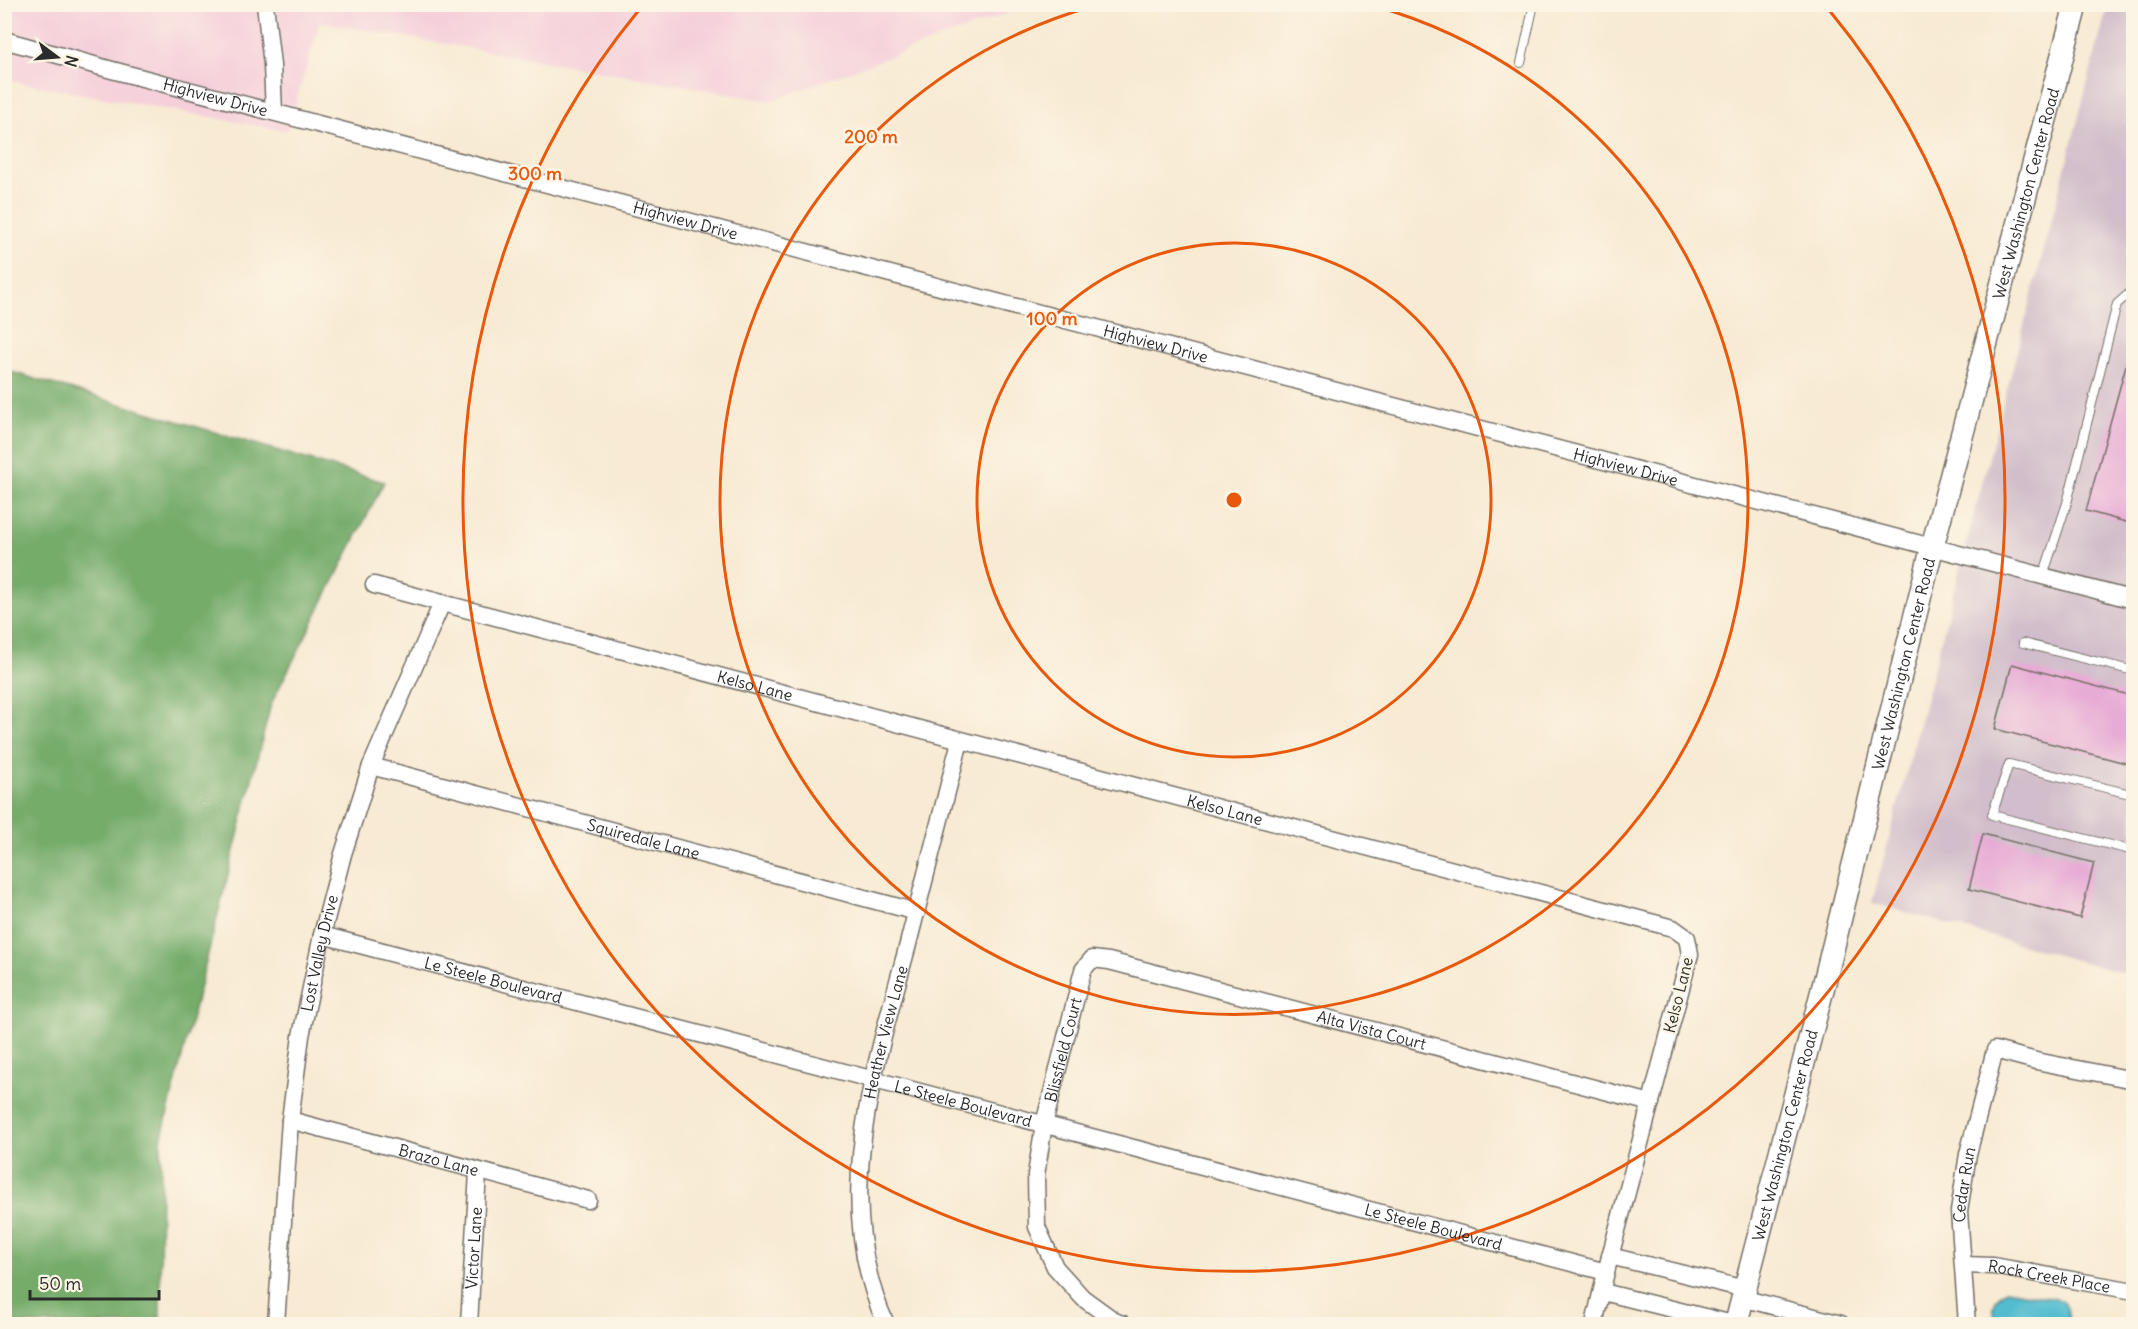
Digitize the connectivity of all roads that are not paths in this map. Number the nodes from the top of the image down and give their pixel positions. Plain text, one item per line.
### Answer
1 (7, 4) edge
2 (265, 4) edge
3 (1534, 4) edge
4 (2076, 4) edge
5 (4, 8) edge
6 (4, 40) edge
7 (1521, 63) dead end
8 (274, 112) junction
9 (2133, 289) edge
10 (1932, 548) junction
11 (2043, 576) junction
12 (374, 585) dead end
13 (2133, 600) edge
14 (442, 603) junction
15 (2023, 643) dead end
16 (2133, 671) edge
17 (960, 741) junction
18 (371, 766) junction
19 (2133, 795) edge
20 (2133, 851) edge
21 (917, 912) junction
22 (322, 935) junction
23 (1092, 960) joint
24 (872, 1079) junction
25 (2133, 1080) edge
26 (1651, 1103) junction
27 (290, 1120) junction
28 (1044, 1124) junction
29 (478, 1172) junction
30 (588, 1200) dead end
31 (1608, 1264) junction
32 (1964, 1265) junction
33 (2133, 1291) edge
34 (1603, 1292) junction
35 (1743, 1293) junction
36 (276, 1324) edge
37 (469, 1324) edge
38 (886, 1324) edge
39 (1123, 1324) edge
40 (1594, 1324) edge
41 (1734, 1324) edge
42 (1841, 1324) edge
43 (1967, 1324) edge

1 - 5 lane
2 - 8 street
3 - 7 lane
4 - 10 main road, West Washington Center Road
6 - 8 street, Highview Drive
8 - 10 street, Highview Drive
9 - 11 lane
10 - 11 street, Highview Drive
10 - 35 main road, West Washington Center Road
11 - 13 street, Highview Drive
12 - 14 street, Kelso Lane
14 - 17 street, Kelso Lane
14 - 18 street, Lost Valley Drive
15 - 16 lane
17 - 21 street, Heather View Lane
17 - 26 street, Kelso Lane
18 - 21 street, Squiredale Lane
18 - 22 street, Lost Valley Drive
19 - 20 lane
21 - 24 street, Heather View Lane
22 - 24 street, Le Steele Boulevard
22 - 27 street, Lost Valley Drive
23 - 26 street, Alta Vista Court
23 - 28 street, Blissfield Court
24 - 28 street, Le Steele Boulevard
24 - 38 street, Heather View Lane
25 - 32 street, Cedar Run
26 - 31 street, Kelso Lane
27 - 29 street, Brazo Lane
27 - 36 street, Lost Valley Drive
28 - 31 street, Le Steele Boulevard
28 - 39 street, Blissfield Court
29 - 30 street, Brazo Lane
29 - 37 street, Victor Lane
31 - 34 street, Kelso Lane
31 - 35 street, Le Steele Boulevard
32 - 33 street, Rock Creek Place
32 - 43 street, Cedar Run
34 - 40 street, Kelso Lane
34 - 41 street
35 - 41 main road, West Washington Center Road
35 - 42 street, Le Steele Boulevard

